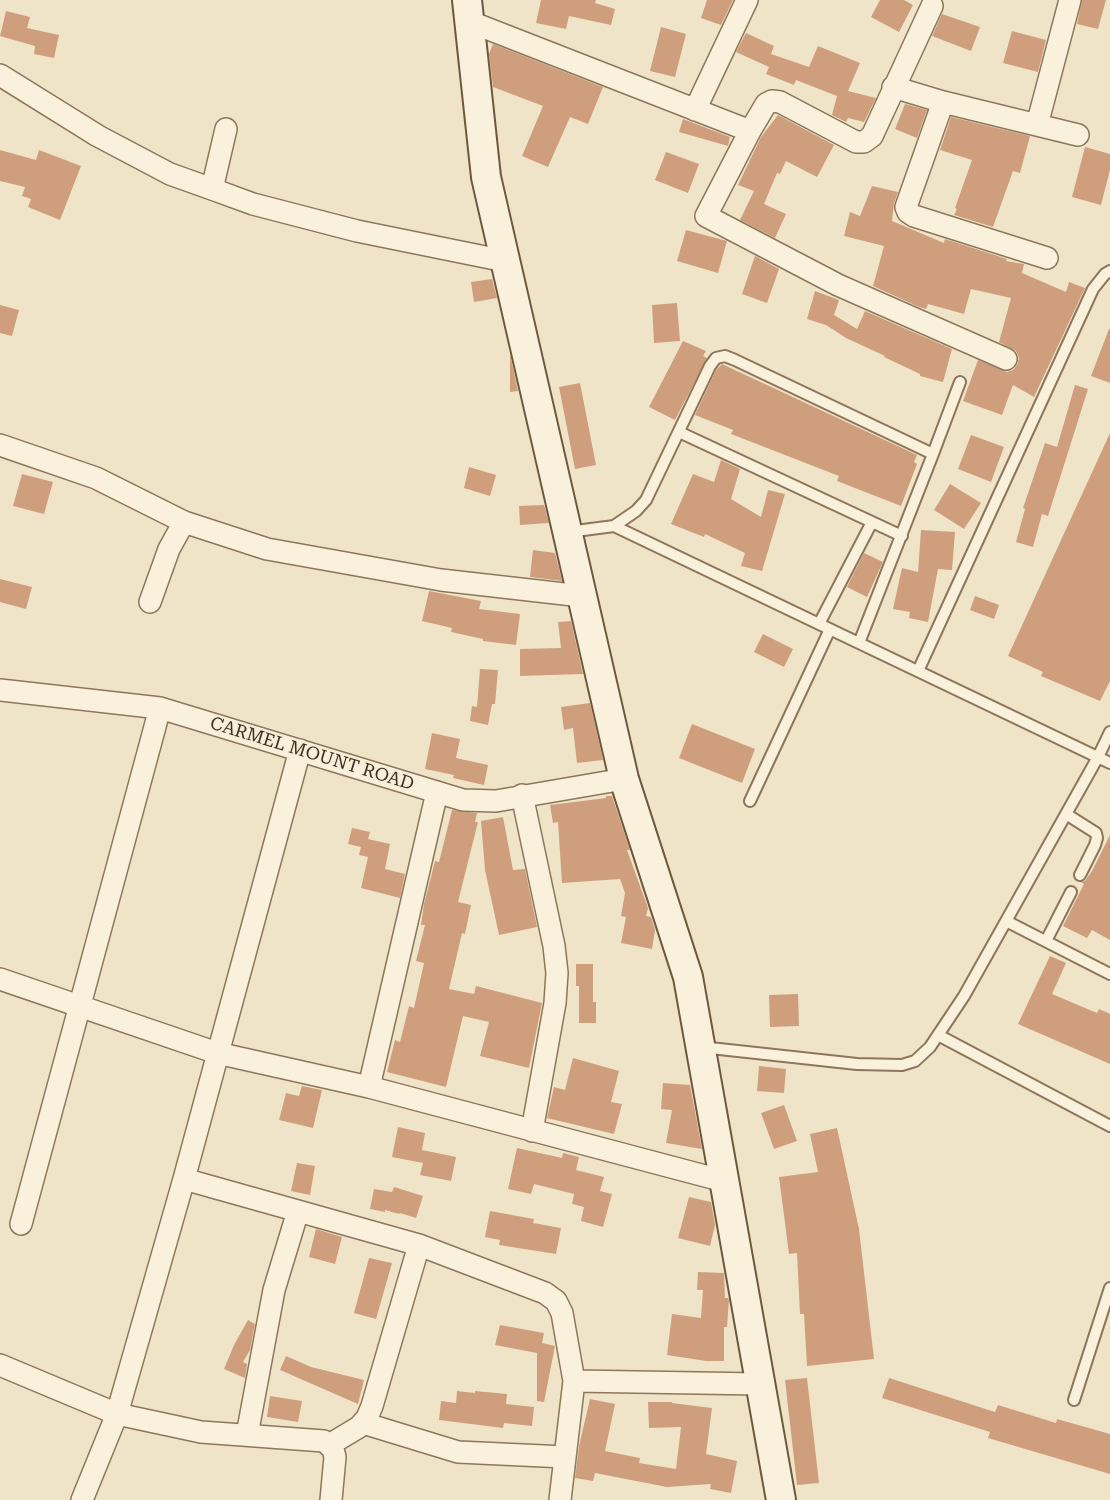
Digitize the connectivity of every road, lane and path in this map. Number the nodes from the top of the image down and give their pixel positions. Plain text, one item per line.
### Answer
1 (747, 0) edge
2 (1070, 0) edge
3 (932, 6) dead end
4 (467, 10) edge
5 (0, 75) edge
6 (893, 87) junction
7 (943, 102) junction
8 (695, 110) junction
9 (1037, 125) junction
10 (226, 129) dead end
11 (750, 131) junction
12 (1078, 135) dead end
13 (212, 189) junction
14 (1047, 258) dead end
15 (505, 261) junction
16 (1110, 271) edge
17 (1006, 359) dead end
18 (960, 382) dead end
19 (679, 432) junction
20 (0, 445) edge
21 (933, 454) junction
22 (184, 522) junction
23 (872, 522) junction
24 (614, 526) junction
25 (567, 532) junction
26 (902, 536) junction
27 (582, 596) junction
28 (150, 602) dead end
29 (825, 626) junction
30 (860, 643) junction
31 (918, 671) junction
32 (0, 690) edge
33 (160, 708) junction
34 (1110, 732) edge
35 (300, 750) junction
36 (1098, 757) junction
37 (1110, 763) edge
38 (624, 779) junction
39 (437, 792) junction
40 (522, 795) junction
41 (750, 801) dead end
42 (1066, 814) junction
43 (1080, 875) dead end
44 (1071, 892) dead end
45 (1006, 921) junction
46 (1046, 941) junction
47 (1110, 974) edge
48 (0, 979) edge
49 (79, 1007) junction
50 (938, 1035) junction
51 (701, 1047) junction
52 (217, 1053) junction
53 (369, 1087) junction
54 (1110, 1126) edge
55 (532, 1131) junction
56 (184, 1179) junction
57 (724, 1181) junction
58 (298, 1211) junction
59 (21, 1224) dead end
60 (419, 1245) junction
61 (1110, 1288) edge
62 (0, 1365) edge
63 (574, 1382) junction
64 (760, 1384) junction
65 (1074, 1400) dead end
66 (117, 1414) junction
67 (363, 1423) junction
68 (247, 1435) junction
69 (329, 1445) junction
70 (566, 1457) junction
71 (82, 1500) edge
72 (331, 1500) edge
73 (560, 1500) edge
74 (781, 1500) edge

1 - 8 street
2 - 9 street
3 - 6 street
4 - 8 street
4 - 15 street
5 - 13 street
6 - 7 street
6 - 11 street
7 - 9 street
7 - 14 street
8 - 11 street
9 - 12 street
10 - 13 street
11 - 17 street
13 - 15 street
15 - 25 street
16 - 31 lane
18 - 21 lane
19 - 21 lane
19 - 23 lane
19 - 24 lane
20 - 22 street
21 - 26 lane
22 - 27 street
22 - 28 street
23 - 26 lane
23 - 29 lane
24 - 25 lane
24 - 29 lane
25 - 27 street
26 - 30 lane
27 - 38 street
29 - 30 lane
29 - 41 lane
30 - 31 lane
31 - 36 lane
32 - 33 street, CARMEL MOUNT ROAD
33 - 35 street, CARMEL MOUNT ROAD
33 - 49 street
34 - 36 lane
35 - 39 street, CARMEL MOUNT ROAD
35 - 52 street
36 - 37 lane
36 - 42 lane
38 - 40 street, CARMEL MOUNT ROAD
38 - 51 street
39 - 40 street, CARMEL MOUNT ROAD
39 - 53 street
40 - 55 street
42 - 43 lane
42 - 45 lane
44 - 46 lane
45 - 46 lane
45 - 50 lane
46 - 47 lane
48 - 49 street
49 - 52 street
49 - 59 street
50 - 51 lane
50 - 54 lane
51 - 57 street
52 - 53 street
52 - 56 street
53 - 55 street
55 - 57 street
56 - 58 street
56 - 66 street
57 - 64 street
58 - 60 street
58 - 68 street
60 - 63 street
60 - 67 street
61 - 65 lane
62 - 66 street
63 - 64 street
63 - 70 street
64 - 74 street
66 - 68 street
66 - 71 street
67 - 69 street
67 - 70 street
68 - 69 street
69 - 72 street
70 - 73 street

